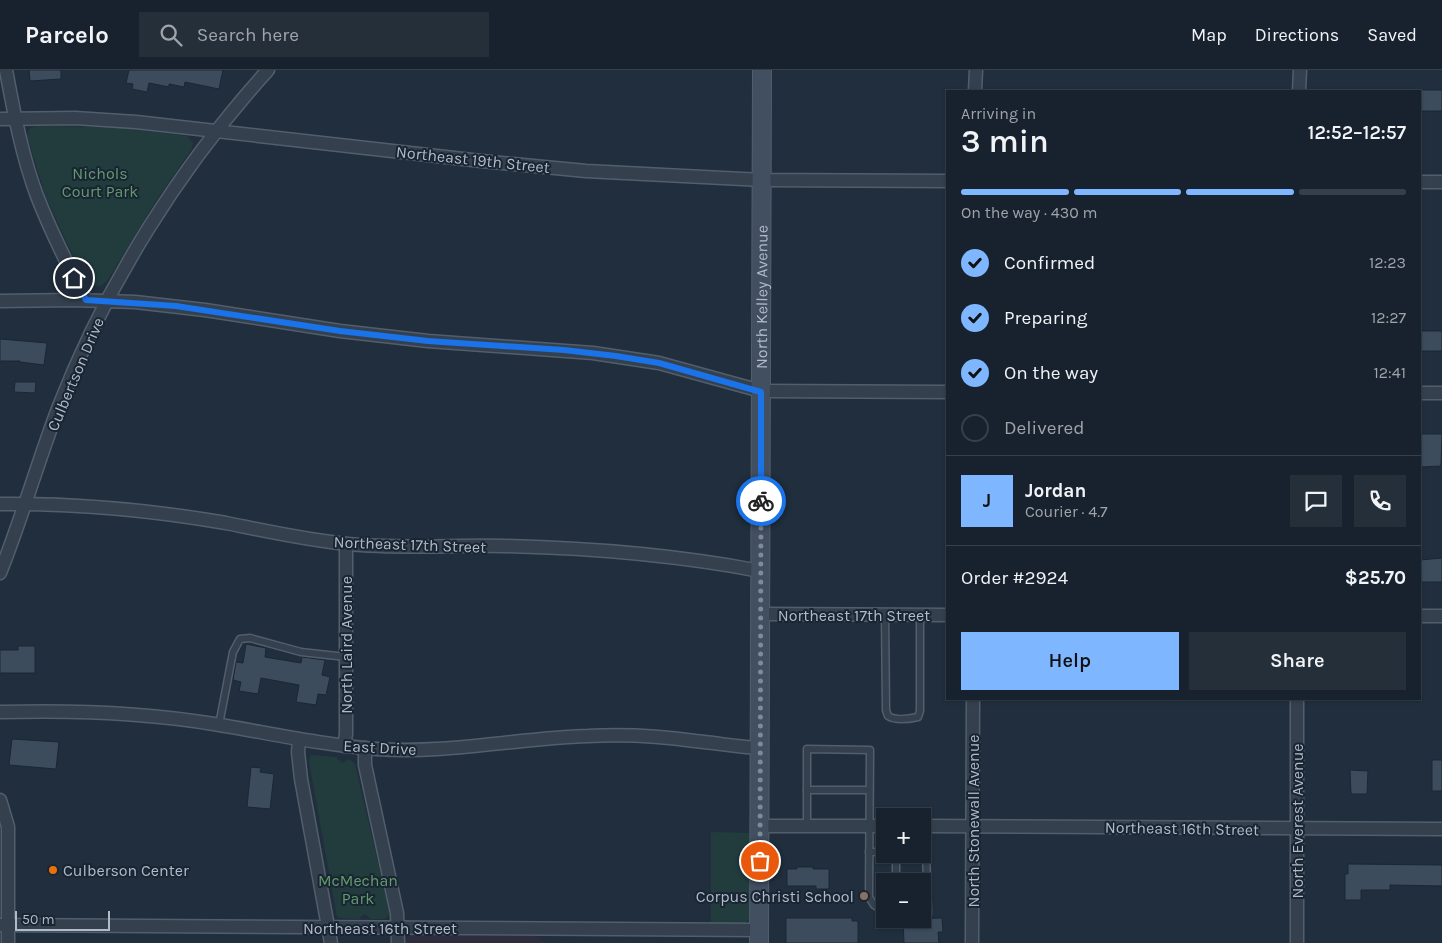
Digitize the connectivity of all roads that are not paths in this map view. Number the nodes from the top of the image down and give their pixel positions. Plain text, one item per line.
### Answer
1 (6, 70) edge
2 (268, 70) edge
3 (762, 70) edge
4 (976, 70) edge
5 (1300, 70) edge
6 (975, 90) edge
7 (1299, 90) edge
8 (0, 119) edge
9 (15, 119) junction
10 (218, 131) junction
11 (762, 180) junction
12 (946, 181) edge
13 (1421, 182) edge
14 (1442, 182) edge
15 (86, 300) junction
16 (0, 301) edge
17 (107, 301) junction
18 (761, 392) junction
19 (946, 392) edge
20 (1421, 393) edge
21 (1442, 393) edge
22 (0, 504) edge
23 (26, 504) junction
24 (346, 544) junction
25 (760, 572) junction
26 (0, 573) edge
27 (760, 614) junction
28 (885, 615) junction
29 (920, 615) junction
30 (946, 615) edge
31 (1421, 616) edge
32 (1442, 616) edge
33 (346, 657) junction
34 (973, 700) edge
35 (1297, 700) edge
36 (0, 712) edge
37 (219, 725) junction
38 (299, 740) junction
39 (344, 746) junction
40 (365, 748) junction
41 (760, 748) junction
42 (807, 790) junction
43 (869, 790) junction
44 (0, 800) edge
45 (760, 826) junction
46 (807, 826) junction
47 (869, 826) junction
48 (876, 826) edge
49 (931, 826) edge
50 (973, 826) junction
51 (1298, 829) junction
52 (1442, 829) edge
53 (869, 852) junction
54 (876, 852) edge
55 (876, 906) edge
56 (4, 925) edge
57 (329, 928) junction
58 (397, 928) junction
59 (760, 936) edge
60 (8, 943) edge
61 (330, 943) edge
62 (398, 943) edge
63 (972, 943) edge
64 (1297, 943) edge

1 - 9 street
2 - 10 street, Culbertson Drive
3 - 11 street, North Kelley Avenue
4 - 6 street
5 - 7 street
8 - 9 street, Northeast 19th Street
9 - 10 street, Northeast 19th Street
9 - 15 street
10 - 11 street, Northeast 19th Street
10 - 17 street, Culbertson Drive
11 - 12 street, Northeast 19th Street
11 - 18 street, North Kelley Avenue
13 - 14 street
15 - 16 street
15 - 17 street
17 - 18 street
17 - 23 street, Culbertson Drive
18 - 19 street
18 - 25 street, North Kelley Avenue
20 - 21 street
22 - 23 street, Northeast 17th Street
23 - 24 street, Northeast 17th Street
23 - 26 street, Culbertson Drive
24 - 25 street, Northeast 17th Street
24 - 33 street, North Laird Avenue
25 - 27 street, North Kelley Avenue
27 - 28 street, Northeast 17th Street
27 - 41 street, North Kelley Avenue
28 - 29 street, Northeast 17th Street
28 - 29 lane
29 - 30 street, Northeast 17th Street
31 - 32 street
33 - 37 lane
33 - 39 street, North Laird Avenue
34 - 50 street, North Stonewall Avenue
35 - 51 street, North Everest Avenue
36 - 37 street, East Drive
37 - 38 street, East Drive
38 - 39 street, East Drive
38 - 57 street
39 - 40 street, East Drive
40 - 41 street, East Drive
40 - 58 street
41 - 45 street, North Kelley Avenue
42 - 43 lane
42 - 43 lane
42 - 46 lane
43 - 47 lane
44 - 56 street
45 - 46 street
45 - 59 street, North Kelley Avenue
46 - 47 street
47 - 48 street
47 - 53 lane
49 - 50 street, Northeast 16th Street
50 - 51 street, Northeast 16th Street
50 - 63 street, North Stonewall Avenue
51 - 52 street, Northeast 16th Street
51 - 64 street, North Everest Avenue
53 - 54 lane
53 - 55 lane
56 - 57 street, Northeast 16th Street
56 - 60 street
57 - 58 street, Northeast 16th Street
57 - 61 street
58 - 59 street, Northeast 16th Street
58 - 62 street

